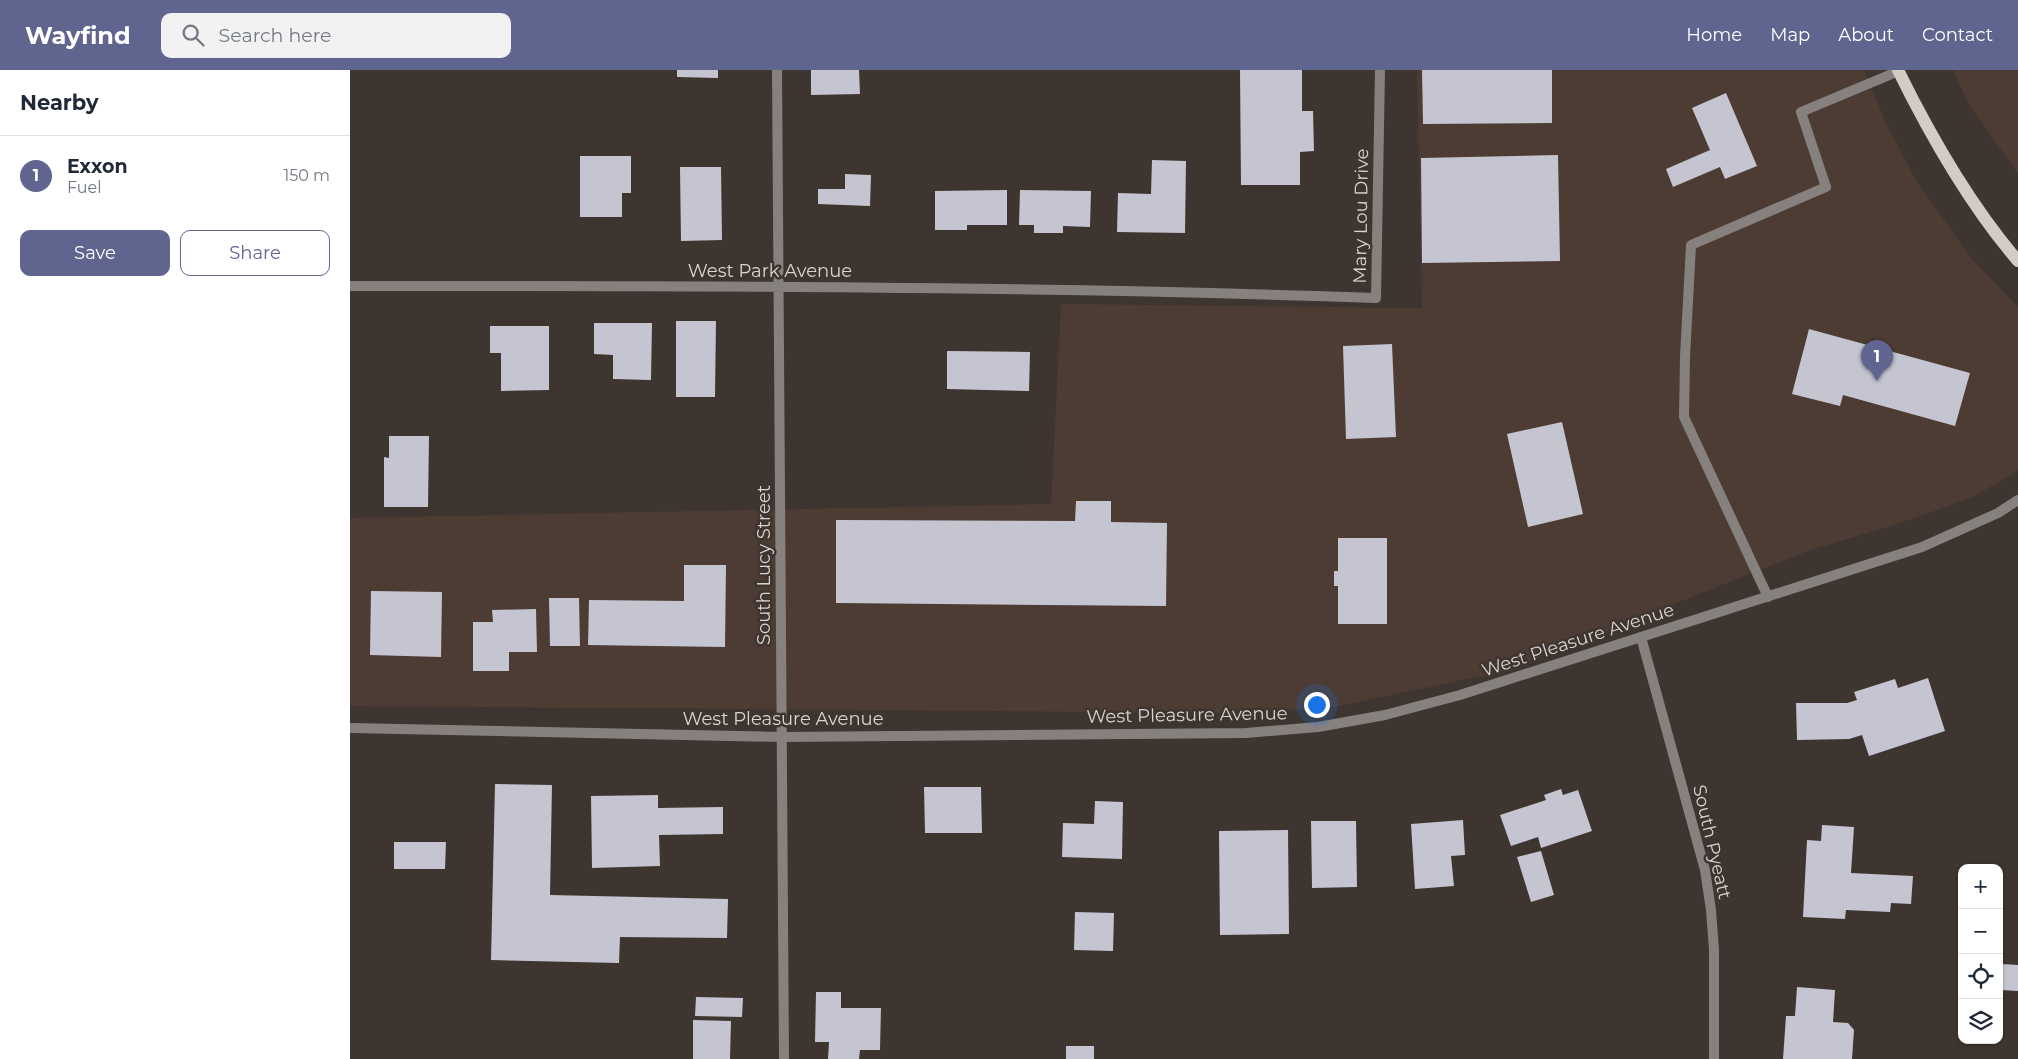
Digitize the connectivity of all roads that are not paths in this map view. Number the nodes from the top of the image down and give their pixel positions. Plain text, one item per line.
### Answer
1 (777, 70) edge
2 (1380, 70) edge
3 (1899, 70) edge
4 (2018, 261) edge
5 (350, 286) edge
6 (779, 286) junction
7 (1190, 292) joint
8 (2018, 500) edge
9 (1768, 597) junction
10 (1642, 637) junction
11 (350, 728) edge
12 (782, 737) junction
13 (784, 1059) edge
14 (1714, 1059) edge

1 - 6 street, South Lucy Street
2 - 7 street, Mary Lou Drive
3 - 4 main road
3 - 9 street
5 - 6 street, West Park Avenue
6 - 7 street, West Park Avenue
6 - 12 street, South Lucy Street
8 - 9 street, West Pleasure Avenue
9 - 10 street, West Pleasure Avenue
10 - 12 street, West Pleasure Avenue
10 - 14 street, South Pyeatt
11 - 12 street, West Pleasure Avenue
12 - 13 street, South Lucy Street

